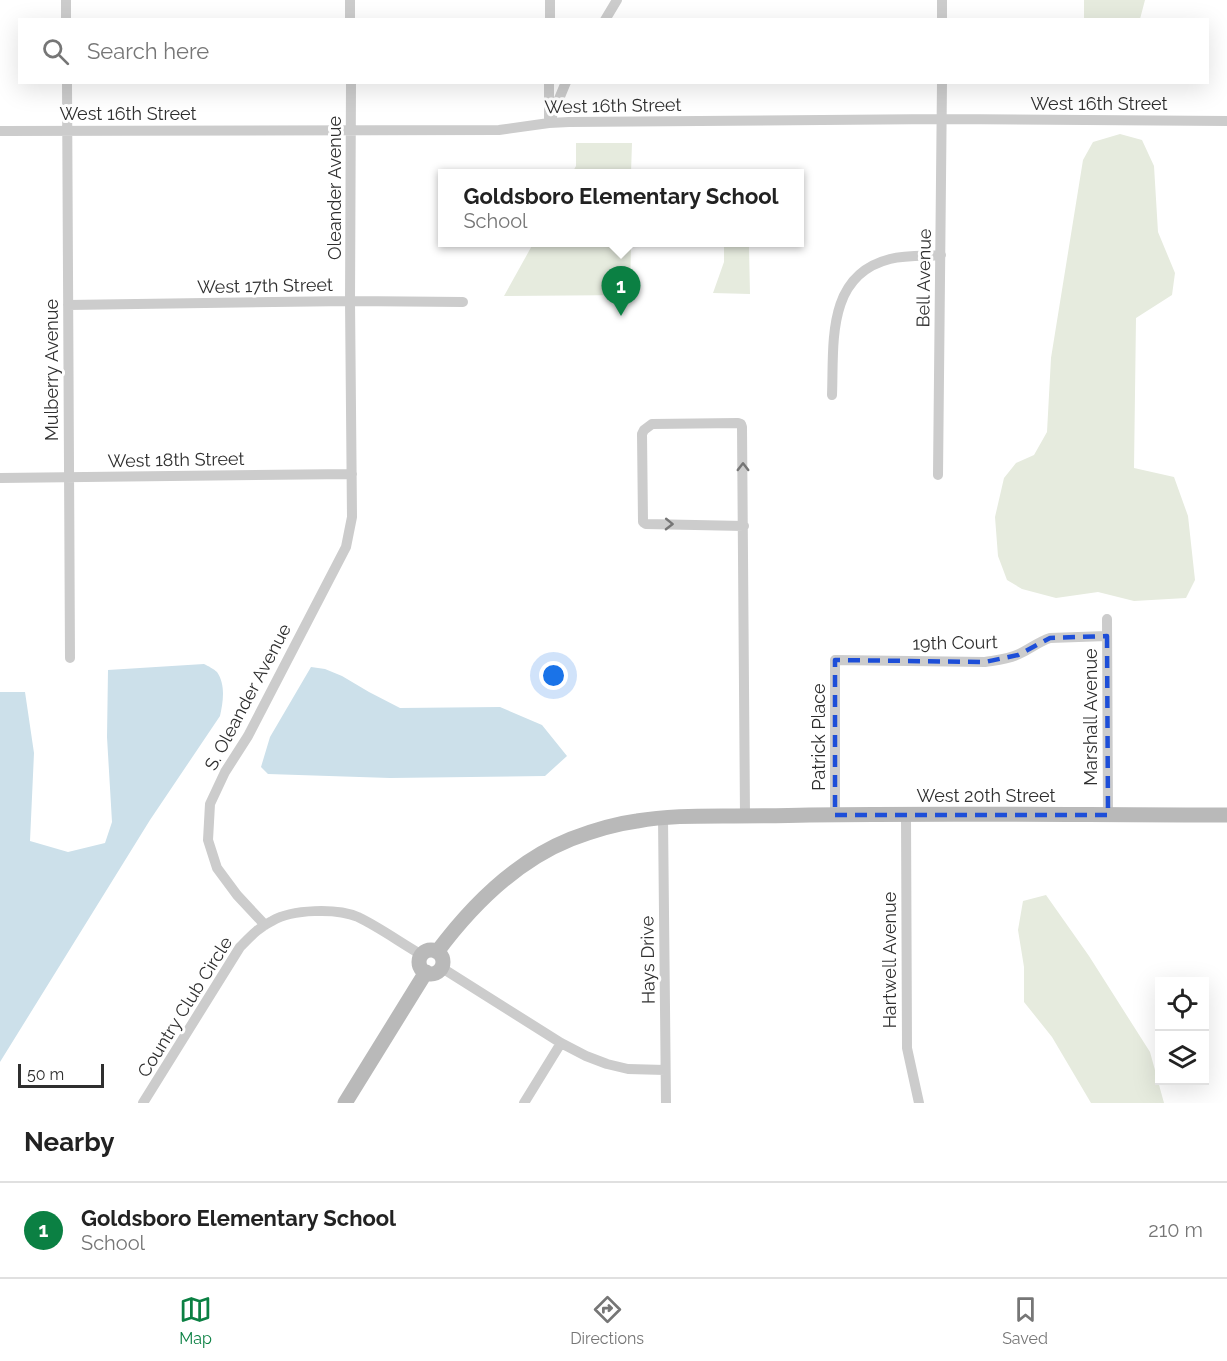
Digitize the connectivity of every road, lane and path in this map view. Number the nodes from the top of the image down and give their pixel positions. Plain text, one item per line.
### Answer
1 (66, 0) edge
2 (350, 0) edge
3 (550, 0) edge
4 (617, 0) edge
5 (942, 0) edge
6 (66, 18) edge
7 (350, 18) edge
8 (550, 18) edge
9 (606, 18) edge
10 (942, 18) edge
11 (67, 84) edge
12 (351, 84) edge
13 (549, 84) edge
14 (565, 84) edge
15 (942, 84) edge
16 (942, 119) junction
17 (1227, 121) edge
18 (549, 123) junction
19 (352, 129) junction
20 (0, 131) edge
21 (68, 131) junction
22 (941, 255) junction
23 (350, 302) junction
24 (463, 302) dead end
25 (68, 305) junction
26 (832, 395) dead end
27 (352, 474) junction
28 (938, 475) dead end
29 (0, 478) edge
30 (69, 478) junction
31 (744, 526) junction
32 (1107, 619) dead end
33 (1107, 636) junction
34 (69, 657) dead end
35 (835, 660) joint
36 (835, 815) junction
37 (906, 815) junction
38 (1108, 815) junction
39 (1227, 815) edge
40 (745, 816) junction
41 (663, 818) junction
42 (265, 924) junction
43 (437, 952) junction
44 (422, 955) junction
45 (442, 968) junction
46 (426, 972) junction
47 (561, 1043) junction
48 (666, 1070) junction
49 (143, 1103) edge
50 (345, 1103) edge
51 (524, 1103) edge
52 (666, 1103) edge
53 (919, 1103) edge

1 - 6 street
2 - 7 street
3 - 8 street
4 - 9 street
5 - 10 street
11 - 21 street, Mulberry Avenue
12 - 19 street, Oleander Avenue
13 - 18 street
14 - 18 street
15 - 16 street, Bell Avenue
16 - 17 street, West 16th Street
16 - 18 street, West 16th Street
16 - 22 street, Bell Avenue
18 - 19 street, West 16th Street
19 - 21 street, West 16th Street
19 - 23 street, Oleander Avenue
20 - 21 street, West 16th Street
21 - 25 street, Mulberry Avenue
22 - 26 street
22 - 28 street, Bell Avenue
23 - 24 street, West 17th Street
23 - 25 street, West 17th Street
23 - 27 street, Oleander Avenue
25 - 30 street, Mulberry Avenue
27 - 30 street, West 18th Street
27 - 42 street, S. Oleander Avenue
29 - 30 street, West 18th Street
30 - 34 street, Mulberry Avenue
31 -> 31 street
31 - 40 street
32 - 33 street, Marshall Avenue
33 - 35 street, 19th Court
33 - 38 street, Marshall Avenue
35 - 36 street, Patrick Place
36 - 37 street, West 20th Street
36 - 40 street, West 20th Street
37 - 38 street, West 20th Street
37 - 53 street, Hartwell Avenue
38 - 39 street, West 20th Street
40 - 41 street, West 20th Street
41 - 43 street, West 20th Street
41 - 48 street, Hays Drive
42 - 44 street, Country Club Circle
42 - 49 street, Country Club Circle
43 - 44 street
43 - 45 street
44 - 46 street
45 - 46 street
45 - 47 street
46 - 50 street
47 - 48 street
47 - 51 street
48 - 52 street, Hays Drive

